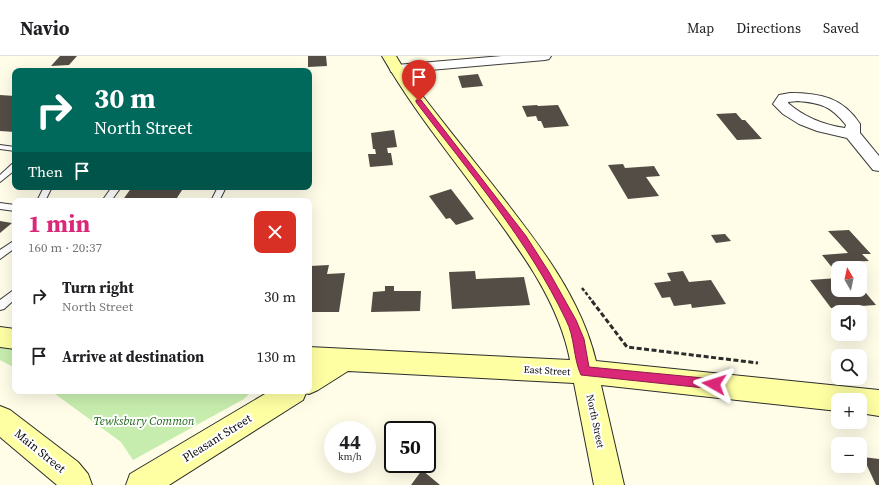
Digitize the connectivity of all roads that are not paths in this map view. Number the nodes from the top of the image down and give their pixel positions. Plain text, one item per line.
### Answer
1 (545, 56) edge
2 (393, 62) edge
3 (852, 134) dead end
4 (0, 147) edge
5 (12, 149) edge
6 (879, 166) edge
7 (12, 169) edge
8 (0, 179) edge
9 (115, 190) edge
10 (108, 198) edge
11 (0, 206) edge
12 (12, 208) edge
13 (12, 246) edge
14 (0, 256) edge
15 (12, 296) edge
16 (0, 306) edge
17 (0, 337) edge
18 (12, 339) edge
19 (312, 358) edge
20 (344, 360) junction
21 (585, 372) junction
22 (312, 380) edge
23 (289, 394) edge
24 (831, 397) edge
25 (867, 401) edge
26 (879, 403) edge
27 (0, 420) edge
28 (77, 485) edge
29 (140, 485) edge
30 (609, 485) edge

1 - 2 street
2 - 21 main road, North Street
3 - 6 street
4 - 5 lane
7 - 8 lane
9 - 10 lane
11 - 12 lane
13 - 14 lane
15 - 16 lane
17 - 18 main road
19 - 20 main road, East Street
20 - 21 main road, East Street
20 - 22 main road
21 - 24 main road, East Street
21 - 30 main road, North Street
23 - 29 main road, Pleasant Street
25 - 26 main road
27 - 28 main road, Main Street

